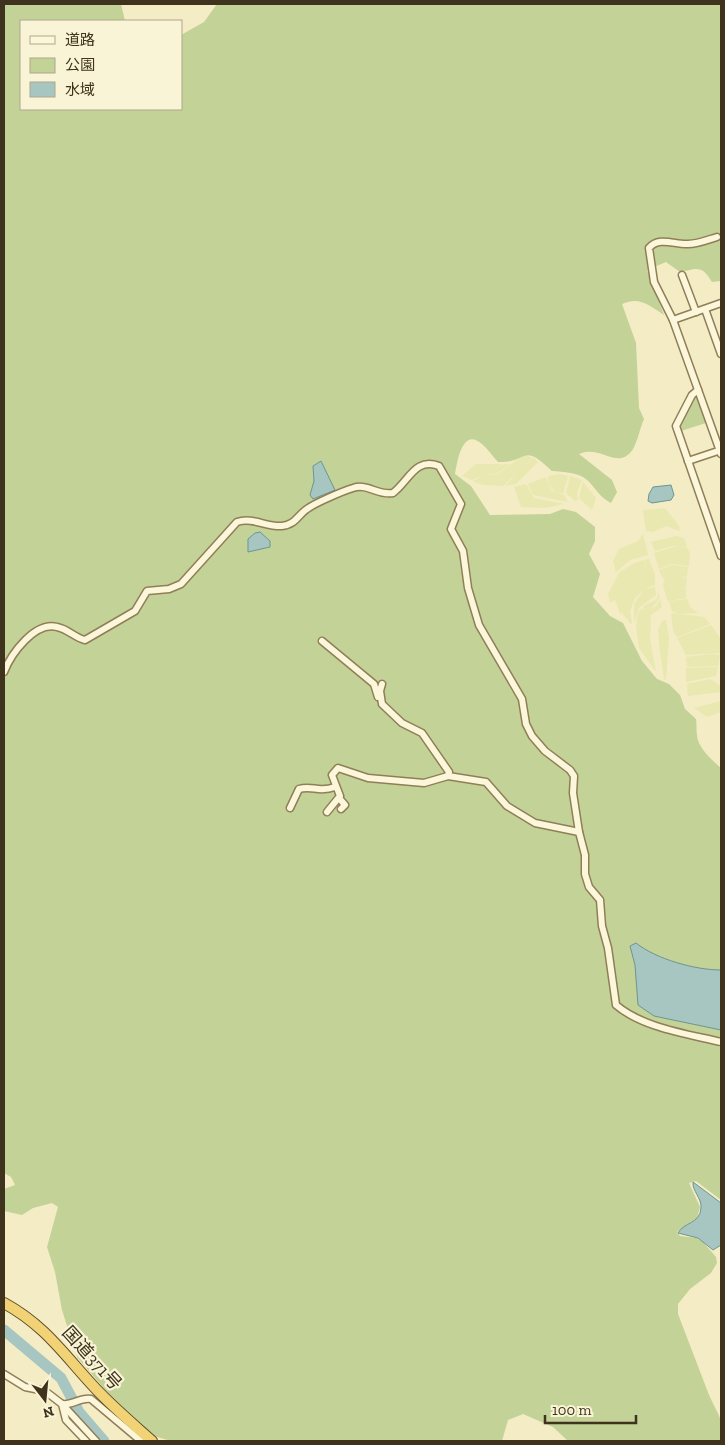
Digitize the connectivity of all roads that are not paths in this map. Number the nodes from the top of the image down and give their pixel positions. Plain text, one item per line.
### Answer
1 (717, 237) dead end
2 (682, 276) dead end
3 (721, 303) edge
4 (705, 309) junction
5 (696, 312) junction
6 (672, 320) junction
7 (721, 354) edge
8 (698, 390) junction
9 (721, 451) edge
10 (688, 462) junction
11 (721, 556) edge
12 (322, 641) dead end
13 (4, 672) edge
14 (382, 684) dead end
15 (382, 704) junction
16 (448, 776) junction
17 (564, 779) dead end
18 (573, 780) junction
19 (336, 788) junction
20 (327, 792) dead end
21 (339, 798) junction
22 (290, 808) dead end
23 (341, 810) dead end
24 (327, 812) dead end
25 (568, 832) junction
26 (579, 832) junction
27 (566, 840) dead end
28 (721, 1042) edge
29 (4, 1303) edge
30 (4, 1374) edge
31 (64, 1405) junction
32 (86, 1441) edge
33 (96, 1441) edge
34 (141, 1441) edge
35 (152, 1441) edge

1 - 6 street
2 - 5 street
3 - 4 street
4 - 5 street
4 - 7 street
5 - 6 street
6 - 8 street
8 - 9 street
8 - 10 street
9 - 10 street
10 - 11 street
12 - 15 street
13 - 18 street
14 - 15 street
15 - 16 street
16 - 19 street
16 - 25 street
17 - 18 street
18 - 26 street
19 - 20 street
19 - 21 street
19 - 22 street
21 - 23 street
21 - 24 street
25 - 26 street
25 - 27 street
26 - 28 street
29 - 35 highway, 国道371号
30 - 31 street
31 - 32 street
31 - 33 street
31 - 34 street

